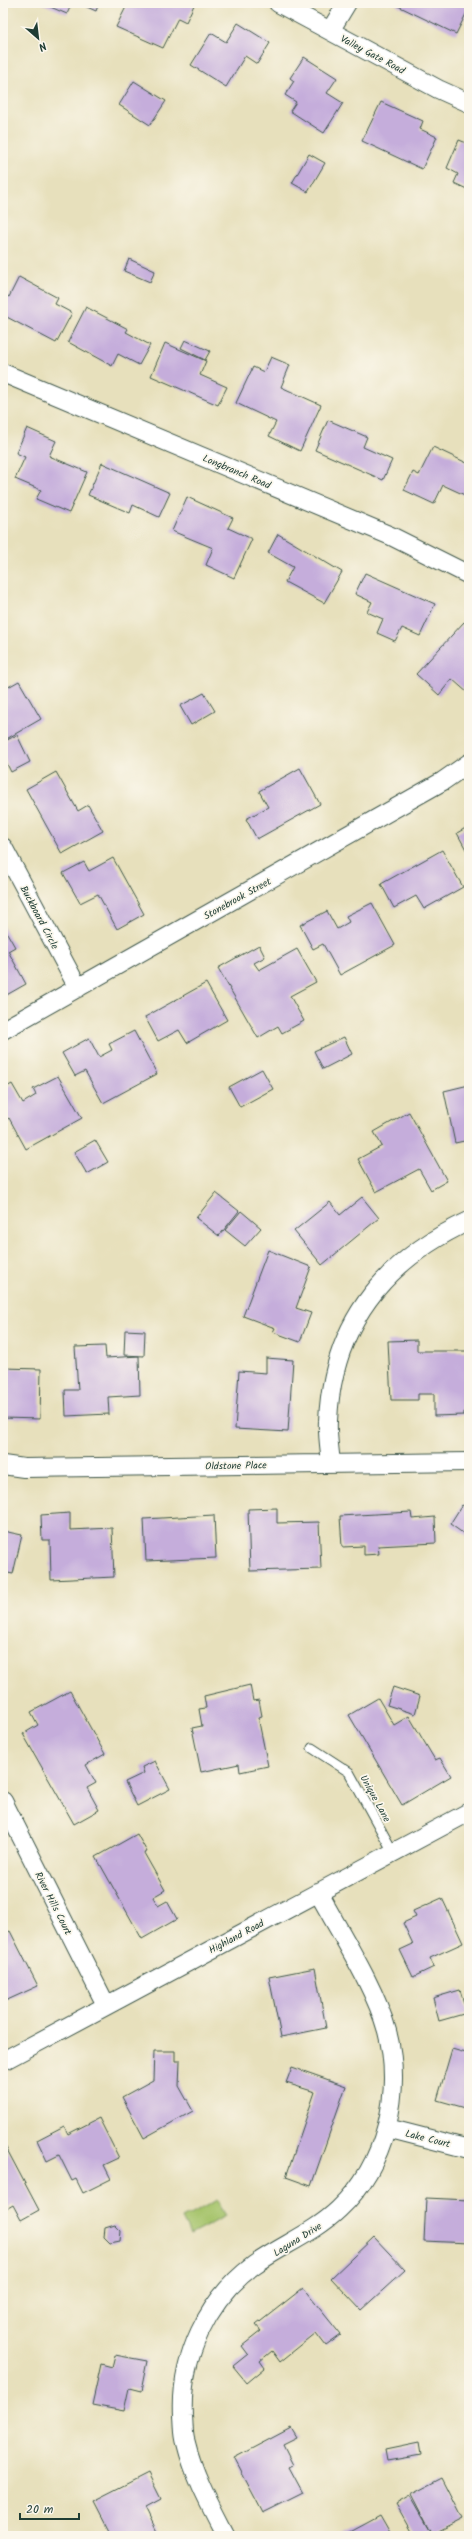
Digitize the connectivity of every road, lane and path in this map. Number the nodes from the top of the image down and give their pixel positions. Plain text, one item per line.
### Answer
1 (278, 3) edge
2 (347, 3) edge
3 (330, 31) junction
4 (469, 103) edge
5 (3, 373) edge
6 (469, 575) edge
7 (469, 763) edge
8 (3, 847) edge
9 (78, 988) junction
10 (3, 1030) edge
11 (469, 1222) edge
12 (469, 1462) edge
13 (331, 1464) junction
14 (3, 1465) edge
15 (312, 1748) dead end
16 (3, 1801) edge
17 (469, 1812) edge
18 (393, 1852) junction
19 (318, 1892) junction
20 (106, 2005) junction
21 (3, 2061) edge
22 (387, 2128) junction
23 (469, 2149) edge
24 (226, 2536) edge

1 - 3 street, Valley Gate Road
2 - 3 street
3 - 4 street, Valley Gate Road
5 - 6 street, Longbranch Road
7 - 9 street, Stonebrook Street
8 - 9 street, Buckboard Circle
9 - 10 street, Stonebrook Street
11 - 13 street
12 - 13 street, Oldstone Place
13 - 14 street, Oldstone Place
15 - 18 lane, Unique Lane
16 - 20 street, River Hills Court
17 - 18 street, Highland Road
18 - 19 street, Highland Road
19 - 20 street, Highland Road
19 - 22 street, Laguna Drive
20 - 21 street, Highland Road
22 - 23 street, Lake Court
22 - 24 street, Laguna Drive

